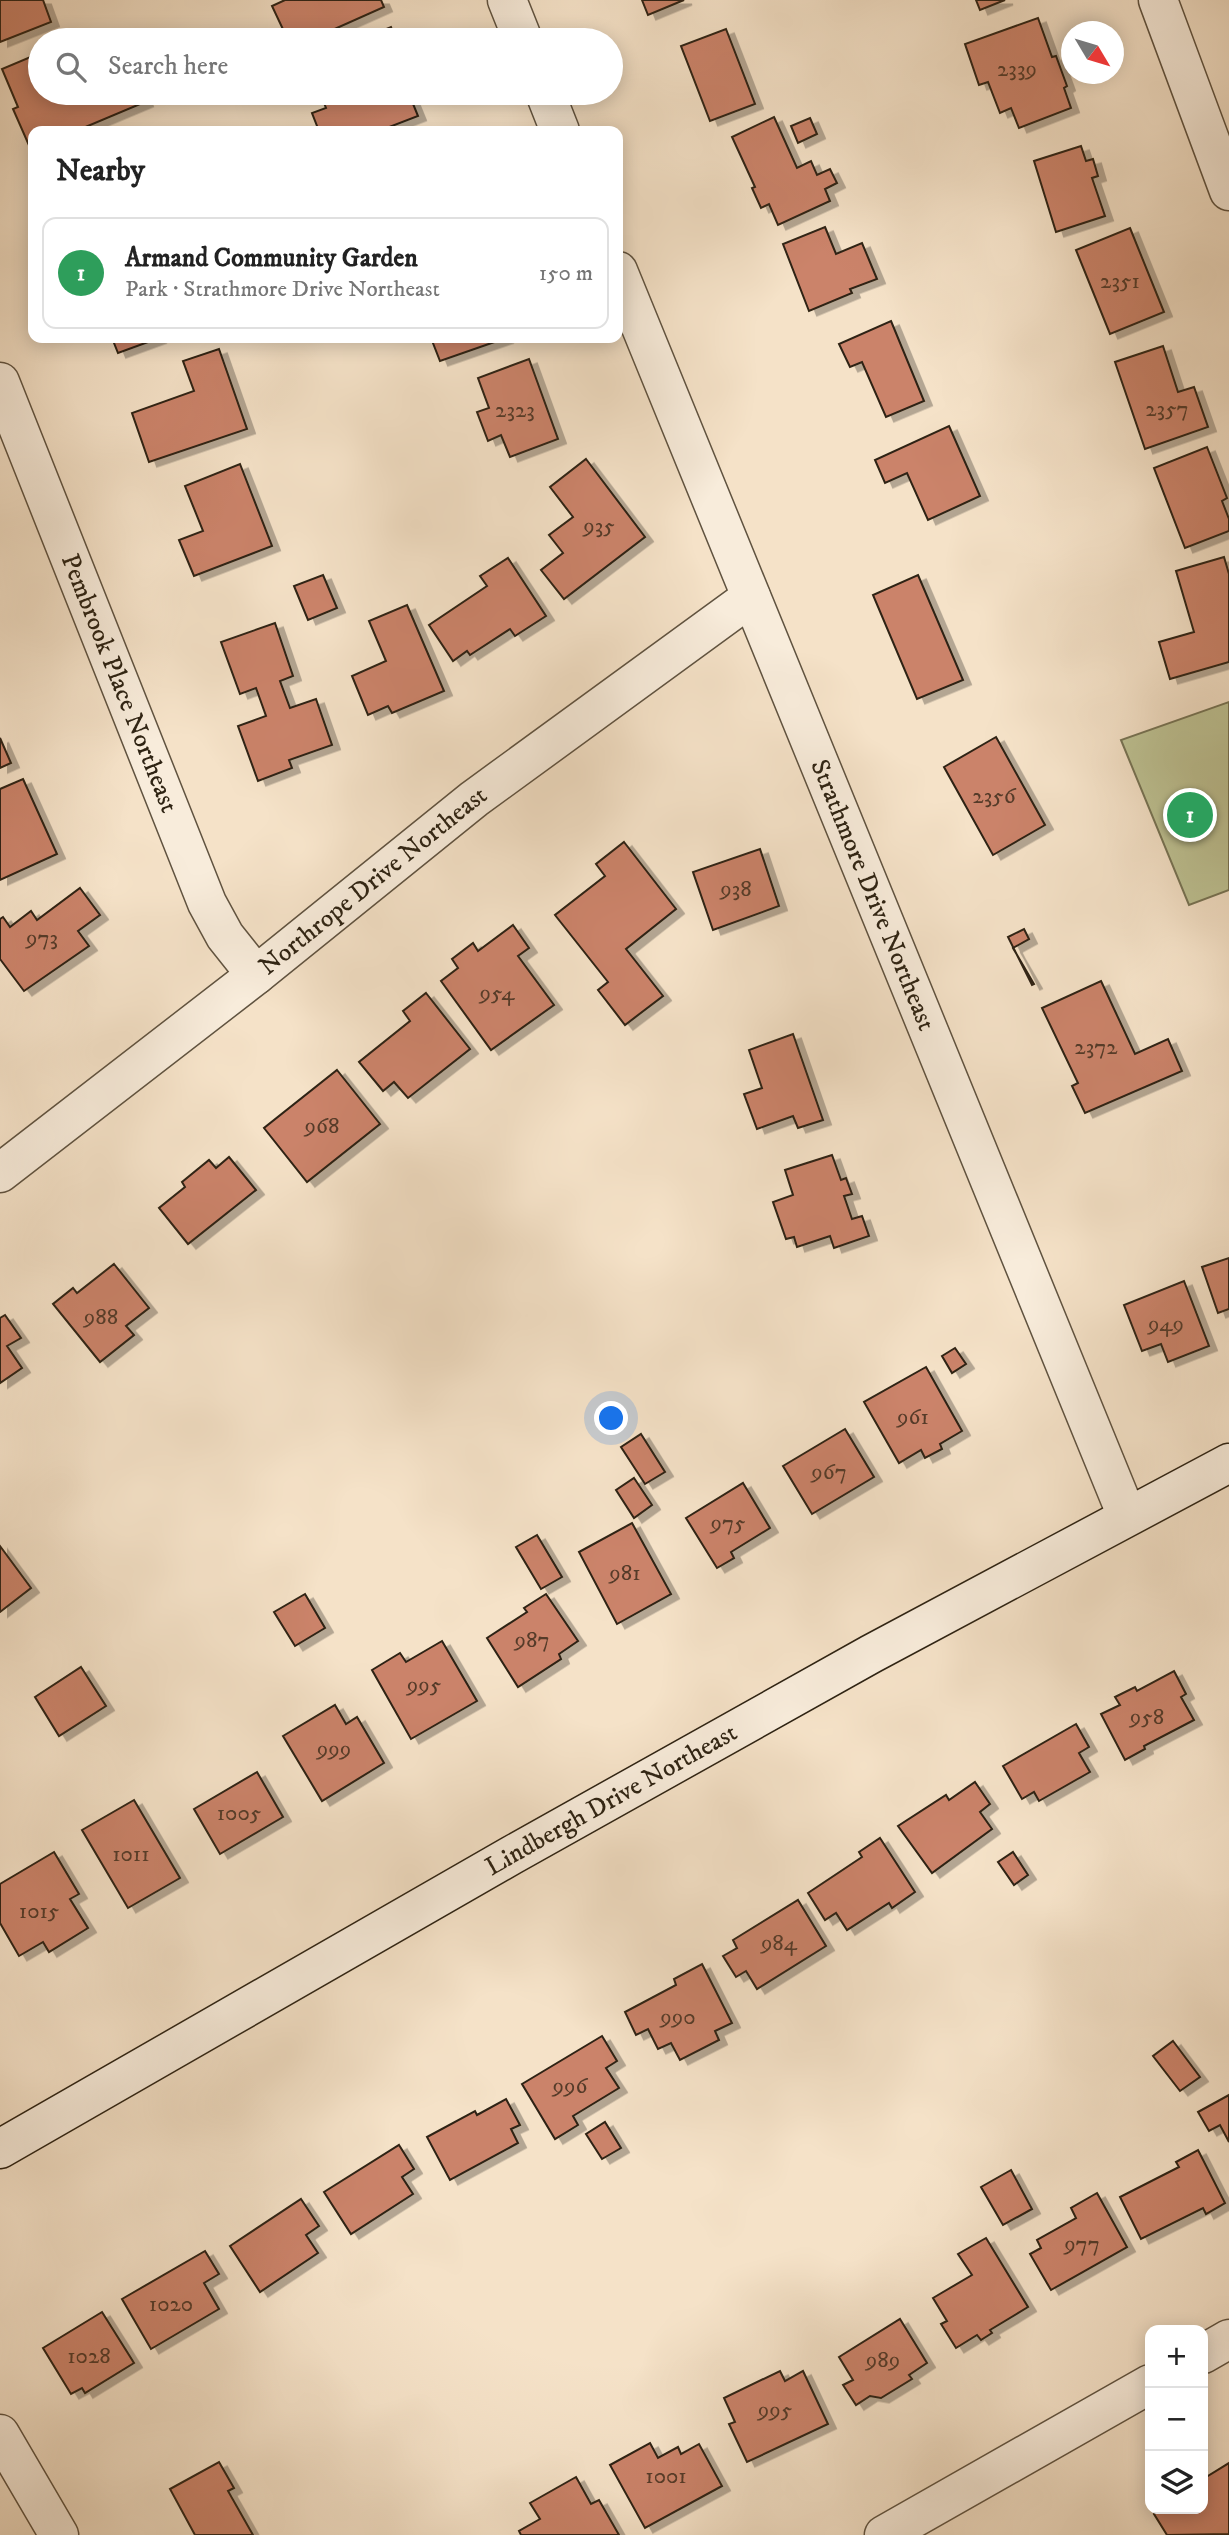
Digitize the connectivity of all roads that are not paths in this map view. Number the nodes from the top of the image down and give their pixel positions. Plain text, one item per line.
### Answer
1 (506, 0) edge
2 (1158, 0) edge
3 (518, 28) edge
4 (550, 105) edge
5 (558, 126) edge
6 (1229, 191) edge
7 (623, 283) edge
8 (0, 382) edge
9 (751, 597) junction
10 (256, 975) junction
11 (0, 1173) edge
12 (1229, 1463) edge
13 (1128, 1516) junction
14 (0, 2149) edge
15 (1229, 2339) edge
16 (1208, 2351) edge
17 (1145, 2387) edge
18 (0, 2434) edge
19 (59, 2535) edge
20 (884, 2535) edge

1 - 3 street
2 - 6 street
4 - 5 street
7 - 9 street, Strathmore Drive Northeast
8 - 10 street, Pembrook Place Northeast
9 - 10 street, Northrope Drive Northeast
9 - 13 street, Strathmore Drive Northeast
10 - 11 street, Northrope Drive Northeast
12 - 13 street, Lindbergh Drive Northeast
13 - 14 street, Lindbergh Drive Northeast
15 - 16 street
17 - 20 street
18 - 19 street

